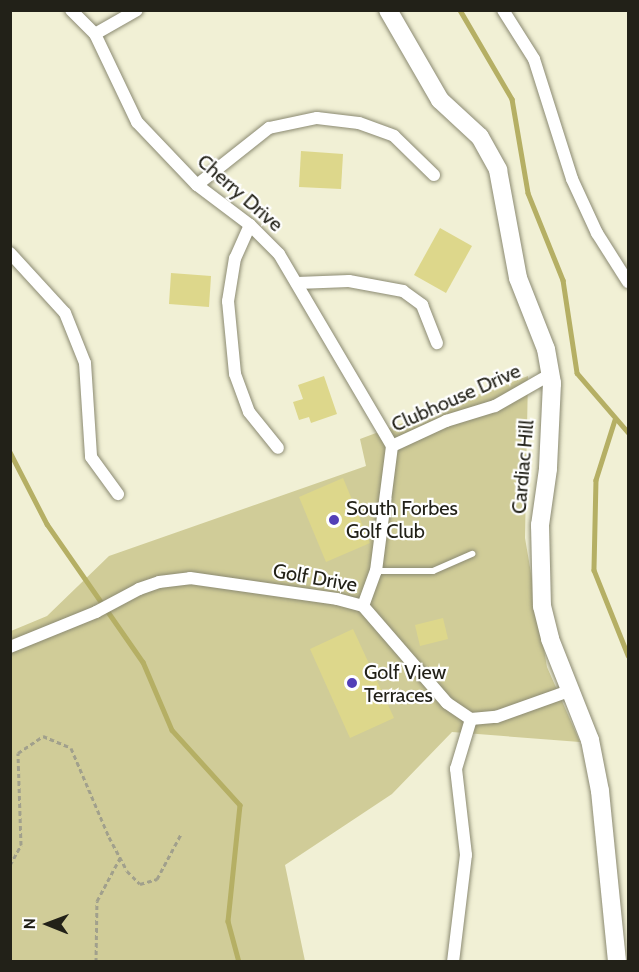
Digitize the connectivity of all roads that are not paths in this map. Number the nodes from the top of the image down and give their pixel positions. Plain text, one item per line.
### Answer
1 (71, 10) edge
2 (137, 10) edge
3 (388, 10) edge
4 (503, 10) edge
5 (95, 34) junction
6 (434, 175) dead end
7 (197, 185) junction
8 (250, 225) junction
9 (10, 253) edge
10 (628, 282) edge
11 (297, 283) junction
12 (437, 343) dead end
13 (551, 374) junction
14 (392, 446) junction
15 (278, 448) dead end
16 (118, 494) dead end
17 (472, 554) dead end
18 (376, 571) junction
19 (363, 606) junction
20 (10, 648) edge
21 (569, 691) junction
22 (471, 719) junction
23 (453, 962) edge
24 (616, 962) edge

1 - 5 street, Cherry Drive
2 - 5 street
3 - 13 main road, Cardiac Hill
4 - 10 street
5 - 7 street, Cherry Drive
6 - 7 street
7 - 8 street, Cherry Drive
8 - 11 street, Cherry Drive
8 - 15 street
9 - 16 street
11 - 12 street
11 - 14 street, Cherry Drive
13 - 14 street, Clubhouse Drive
13 - 21 main road, Cardiac Hill
14 - 18 street, Clubhouse Drive
17 - 18 lane
18 - 19 street, Clubhouse Drive
19 - 20 street, Golf Drive
19 - 22 street, Golf Drive
21 - 22 street
21 - 24 main road, Cardiac Hill
22 - 23 street

